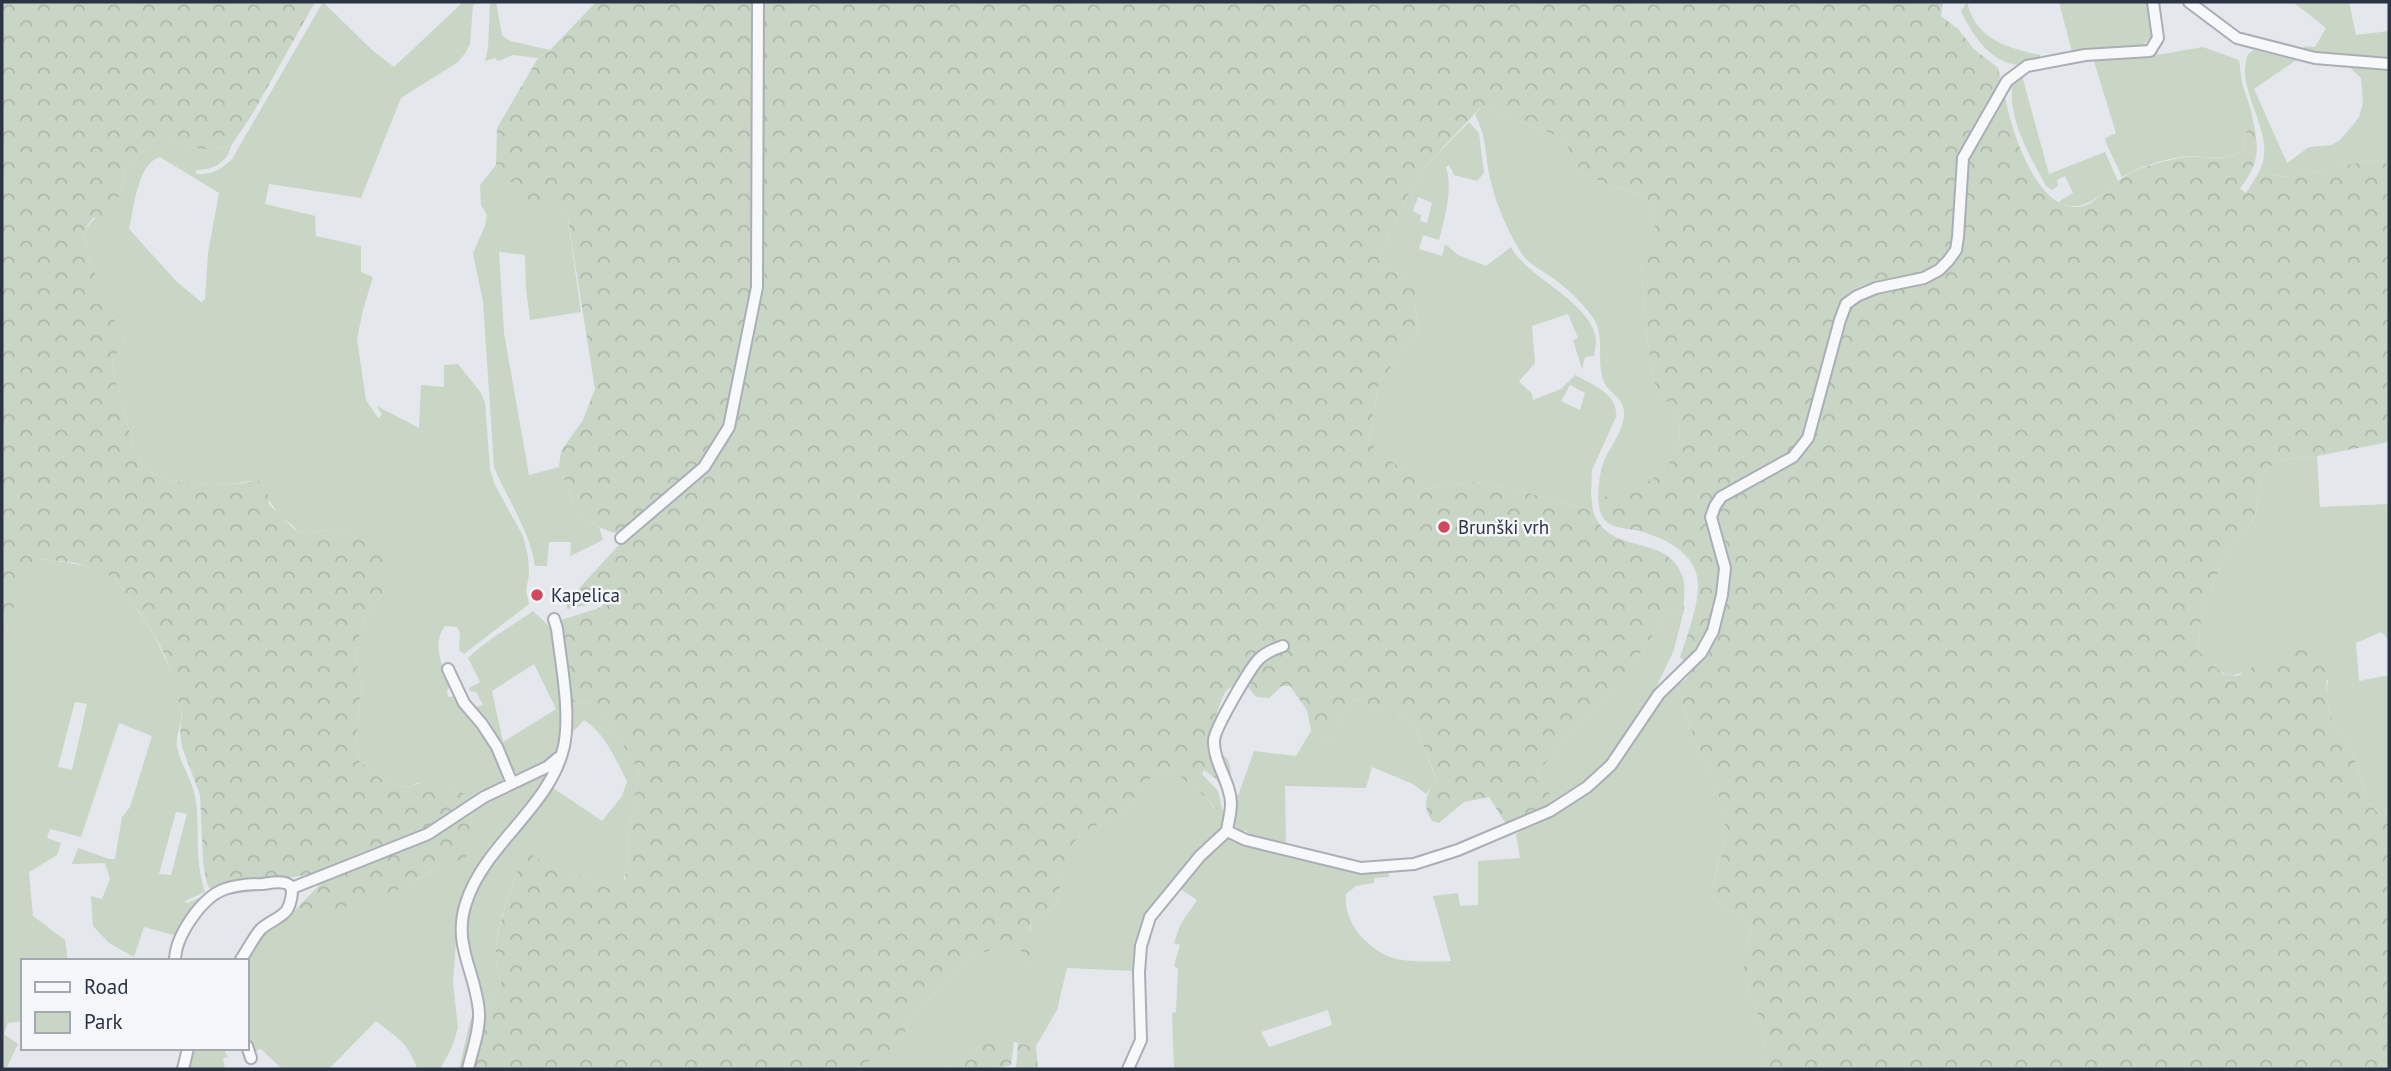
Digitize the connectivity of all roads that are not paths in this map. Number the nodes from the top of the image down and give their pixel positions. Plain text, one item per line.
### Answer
1 (758, 2) edge
2 (2153, 2) edge
3 (2189, 2) edge
4 (2389, 64) edge
5 (621, 538) dead end
6 (554, 619) dead end
7 (1283, 646) dead end
8 (448, 669) dead end
9 (560, 757) junction
10 (512, 783) junction
11 (1227, 831) junction
12 (292, 888) junction
13 (175, 959) edge
14 (241, 959) edge
15 (248, 1049) edge
16 (188, 1050) edge
17 (251, 1058) dead end
18 (183, 1069) edge
19 (468, 1069) edge
20 (1128, 1069) edge

1 - 5 street
2 - 11 street
3 - 4 street
6 - 9 street
7 - 11 street
8 - 10 street
9 - 10 street
9 - 19 street
10 - 12 street
11 - 20 street
12 - 13 street
12 - 14 street
15 - 17 street
16 - 18 street

